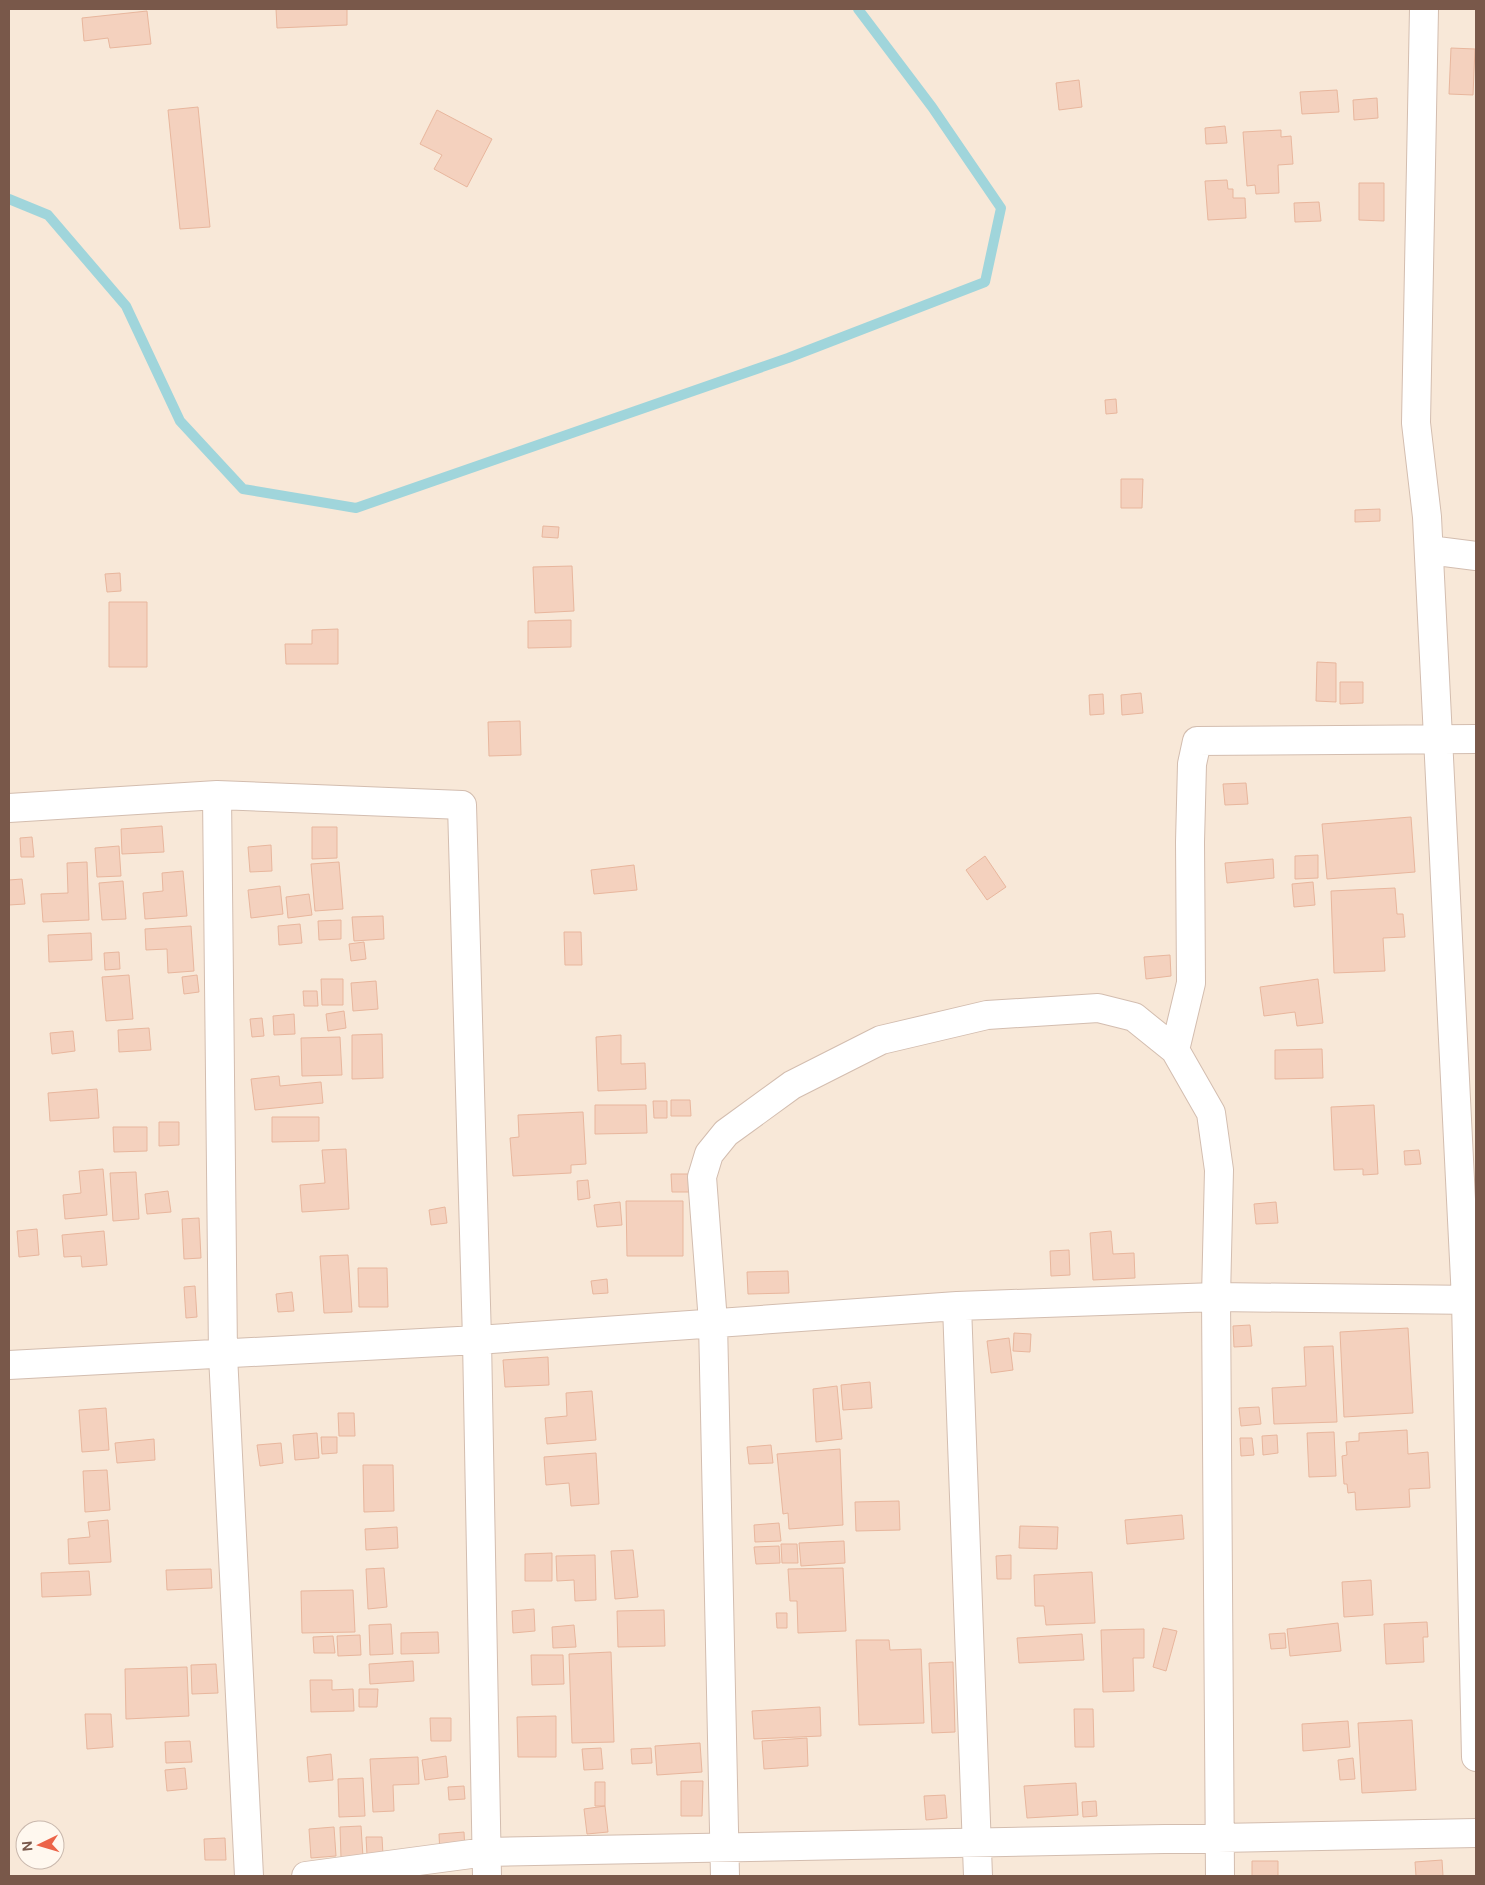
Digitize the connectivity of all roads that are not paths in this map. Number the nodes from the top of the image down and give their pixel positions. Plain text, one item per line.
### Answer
1 (1424, 9) edge
2 (1429, 550) junction
3 (1476, 556) edge
4 (1438, 739) junction
5 (1476, 739) edge
6 (217, 795) junction
7 (9, 808) edge
8 (1175, 1050) junction
9 (1216, 1297) junction
10 (1471, 1300) edge
11 (957, 1306) junction
12 (713, 1322) junction
13 (476, 1340) junction
14 (223, 1355) junction
15 (9, 1364) edge
16 (1476, 1757) edge
17 (1476, 1833) edge
18 (1219, 1838) junction
19 (976, 1842) junction
20 (724, 1848) junction
21 (487, 1864) edge
22 (249, 1876) edge
23 (306, 1876) edge
24 (725, 1876) edge
25 (978, 1876) edge
26 (1220, 1876) edge

1 - 2 street
2 - 3 street
2 - 4 street
4 - 5 street
4 - 8 street
4 - 10 street
6 - 7 street
6 - 13 street
6 - 14 street
8 - 9 street
8 - 12 street
9 - 10 street
9 - 11 street
9 - 18 street
10 - 16 street
11 - 12 street
11 - 19 street
12 - 13 street
12 - 20 street
13 - 14 street
13 - 21 street
14 - 15 street
14 - 22 street
17 - 18 street
18 - 19 street
18 - 26 street
19 - 20 street
19 - 25 street
20 - 21 street
20 - 24 street
21 - 23 street

